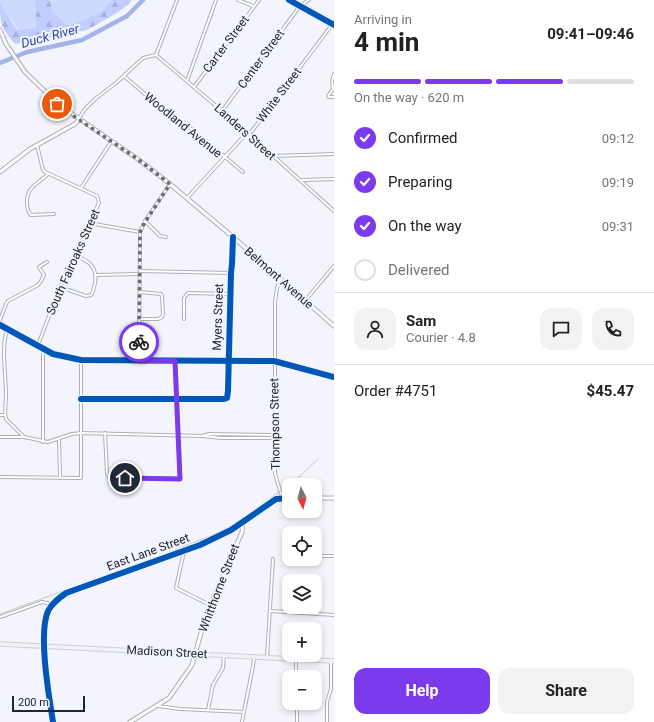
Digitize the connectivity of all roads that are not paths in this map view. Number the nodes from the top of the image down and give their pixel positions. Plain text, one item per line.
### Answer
1 (176, 0) edge
2 (216, 0) edge
3 (238, 0) edge
4 (259, 0) edge
5 (289, 0) edge
6 (309, 0) edge
7 (300, 6) junction
8 (254, 7) junction
9 (333, 24) edge
10 (0, 30) edge
11 (156, 55) junction
12 (334, 74) edge
13 (124, 76) junction
14 (187, 81) junction
15 (194, 87) junction
16 (334, 88) edge
17 (334, 97) edge
18 (222, 111) junction
19 (79, 120) junction
20 (248, 133) junction
21 (111, 142) junction
22 (37, 145) junction
23 (334, 154) edge
24 (271, 156) junction
25 (224, 158) junction
26 (0, 172) edge
27 (243, 172) dead end
28 (48, 174) junction
29 (334, 179) edge
30 (299, 180) junction
31 (170, 184) junction
32 (81, 188) junction
33 (187, 198) junction
34 (334, 211) edge
35 (54, 214) dead end
36 (145, 222) junction
37 (89, 223) junction
38 (140, 232) junction
39 (166, 237) dead end
40 (233, 237) junction
41 (74, 255) junction
42 (47, 262) dead end
43 (334, 266) edge
44 (140, 271) junction
45 (231, 273) junction
46 (140, 274) junction
47 (96, 275) junction
48 (280, 279) junction
49 (60, 287) junction
50 (140, 292) junction
51 (230, 294) junction
52 (305, 301) junction
53 (139, 319) junction
54 (184, 319) dead end
55 (0, 320) edge
56 (0, 325) edge
57 (334, 326) edge
58 (8, 329) junction
59 (37, 346) junction
60 (44, 350) junction
61 (81, 360) junction
62 (228, 360) junction
63 (139, 361) junction
64 (175, 361) junction
65 (274, 361) junction
66 (334, 377) edge
67 (176, 398) junction
68 (82, 399) junction
69 (0, 415) edge
70 (5, 415) junction
71 (81, 433) junction
72 (105, 433) junction
73 (178, 435) junction
74 (274, 435) junction
75 (202, 436) junction
76 (0, 437) edge
77 (24, 437) junction
78 (59, 438) junction
79 (274, 438) junction
80 (43, 442) junction
81 (0, 478) edge
82 (60, 478) junction
83 (282, 498) joint
84 (322, 498) edge
85 (334, 498) edge
86 (243, 521) junction
87 (184, 550) junction
88 (322, 556) edge
89 (334, 556) edge
90 (273, 559) dead end
91 (52, 604) junction
92 (210, 606) junction
93 (270, 611) junction
94 (334, 615) edge
95 (0, 617) edge
96 (0, 644) edge
97 (44, 646) junction
98 (196, 654) junction
99 (224, 655) junction
100 (254, 656) junction
101 (268, 657) junction
102 (282, 658) edge
103 (322, 660) edge
104 (333, 661) edge
105 (158, 706) junction
106 (208, 710) junction
107 (297, 710) edge
108 (244, 712) junction
109 (53, 722) edge
110 (130, 722) edge
111 (242, 722) edge
112 (297, 722) edge
113 (327, 722) edge

1 - 11 street
2 - 14 street
3 - 8 street
4 - 8 street, Carter Street
5 - 7 main road
6 - 7 street, Center Street
7 - 9 main road
7 - 18 street, Center Street
8 - 15 street, Carter Street
9 - 20 street, White Street
10 - 19 main road, Belmont Avenue
11 - 13 street
11 - 14 street, Landers Street
12 - 16 street
13 - 19 street
13 - 25 street, Woodland Avenue
14 - 15 street, Landers Street
15 - 18 street, Landers Street
16 - 17 street
18 - 20 street, Landers Street
19 - 21 main road, Belmont Avenue
19 - 22 street
20 - 24 street, Landers Street
20 - 25 street, White Street
21 - 31 main road, Belmont Avenue
21 - 32 street
22 - 26 street
22 - 28 street
23 - 24 street
24 - 30 street, Landers Street
25 - 27 street, Woodland Avenue
25 - 33 street, White Street
28 - 32 street
28 - 35 street
29 - 30 street
30 - 34 street, Landers Street
31 - 33 main road, Belmont Avenue
31 - 36 street
32 - 37 street, South Fairoaks Street
33 - 40 main road, Belmont Avenue
36 - 38 street
36 - 39 street
37 - 38 street
37 - 41 street, South Fairoaks Street
38 - 44 street
40 - 45 street, Myers Street
40 - 48 main road, Belmont Avenue
41 - 47 street
41 - 49 street, South Fairoaks Street
42 - 55 street
43 - 52 street
44 - 45 street
44 - 46 street
45 - 51 street, Myers Street
46 - 47 street
46 - 50 street
47 - 49 street
48 - 52 main road, Belmont Avenue
48 - 65 street, Thompson Street
49 - 59 street, South Fairoaks Street
50 - 53 street
50 - 53 street
51 - 54 street
51 - 62 street, Myers Street
52 - 57 main road, Belmont Avenue
53 - 63 street
56 - 58 main road
58 - 59 main road
58 - 70 street
59 - 60 main road
60 - 61 main road
60 - 80 street
61 - 63 main road
61 - 68 street
62 - 64 main road
62 - 65 main road
62 - 67 street, Myers Street
63 - 64 main road
64 - 67 street
65 - 66 main road
65 - 74 street, Thompson Street
67 - 68 street
67 - 73 street
68 - 71 street
69 - 70 street
70 - 77 street
71 - 72 street
71 - 78 street
71 - 82 street
72 - 73 street
72 - 73 street
73 - 75 street
74 - 75 street
74 - 79 street, Thompson Street
75 - 79 street
76 - 77 street
77 - 80 street
78 - 80 street
78 - 82 street
79 - 83 street, Thompson Street
81 - 82 street
83 - 86 street, East Lane Street
84 - 85 street
86 - 87 street, East Lane Street
86 - 92 street, Whitthorne Street
87 - 91 street, East Lane Street
87 - 92 street
88 - 89 street
90 - 93 street
91 - 95 street, East Lane Street
91 - 97 street
92 - 98 street, Whitthorne Street
93 - 94 street
93 - 101 street
96 - 97 main road, Madison Street
97 - 98 main road, Madison Street
97 - 109 street
98 - 99 main road, Madison Street
98 - 105 street, Whitthorne Street
99 - 100 main road, Madison Street
99 - 106 street
100 - 101 main road, Madison Street
100 - 108 street
101 - 102 main road, Madison Street
103 - 104 main road, Madison Street
104 - 113 street
105 - 106 street
105 - 110 street, Whitthorne Street
106 - 108 street
107 - 112 street
108 - 111 street

